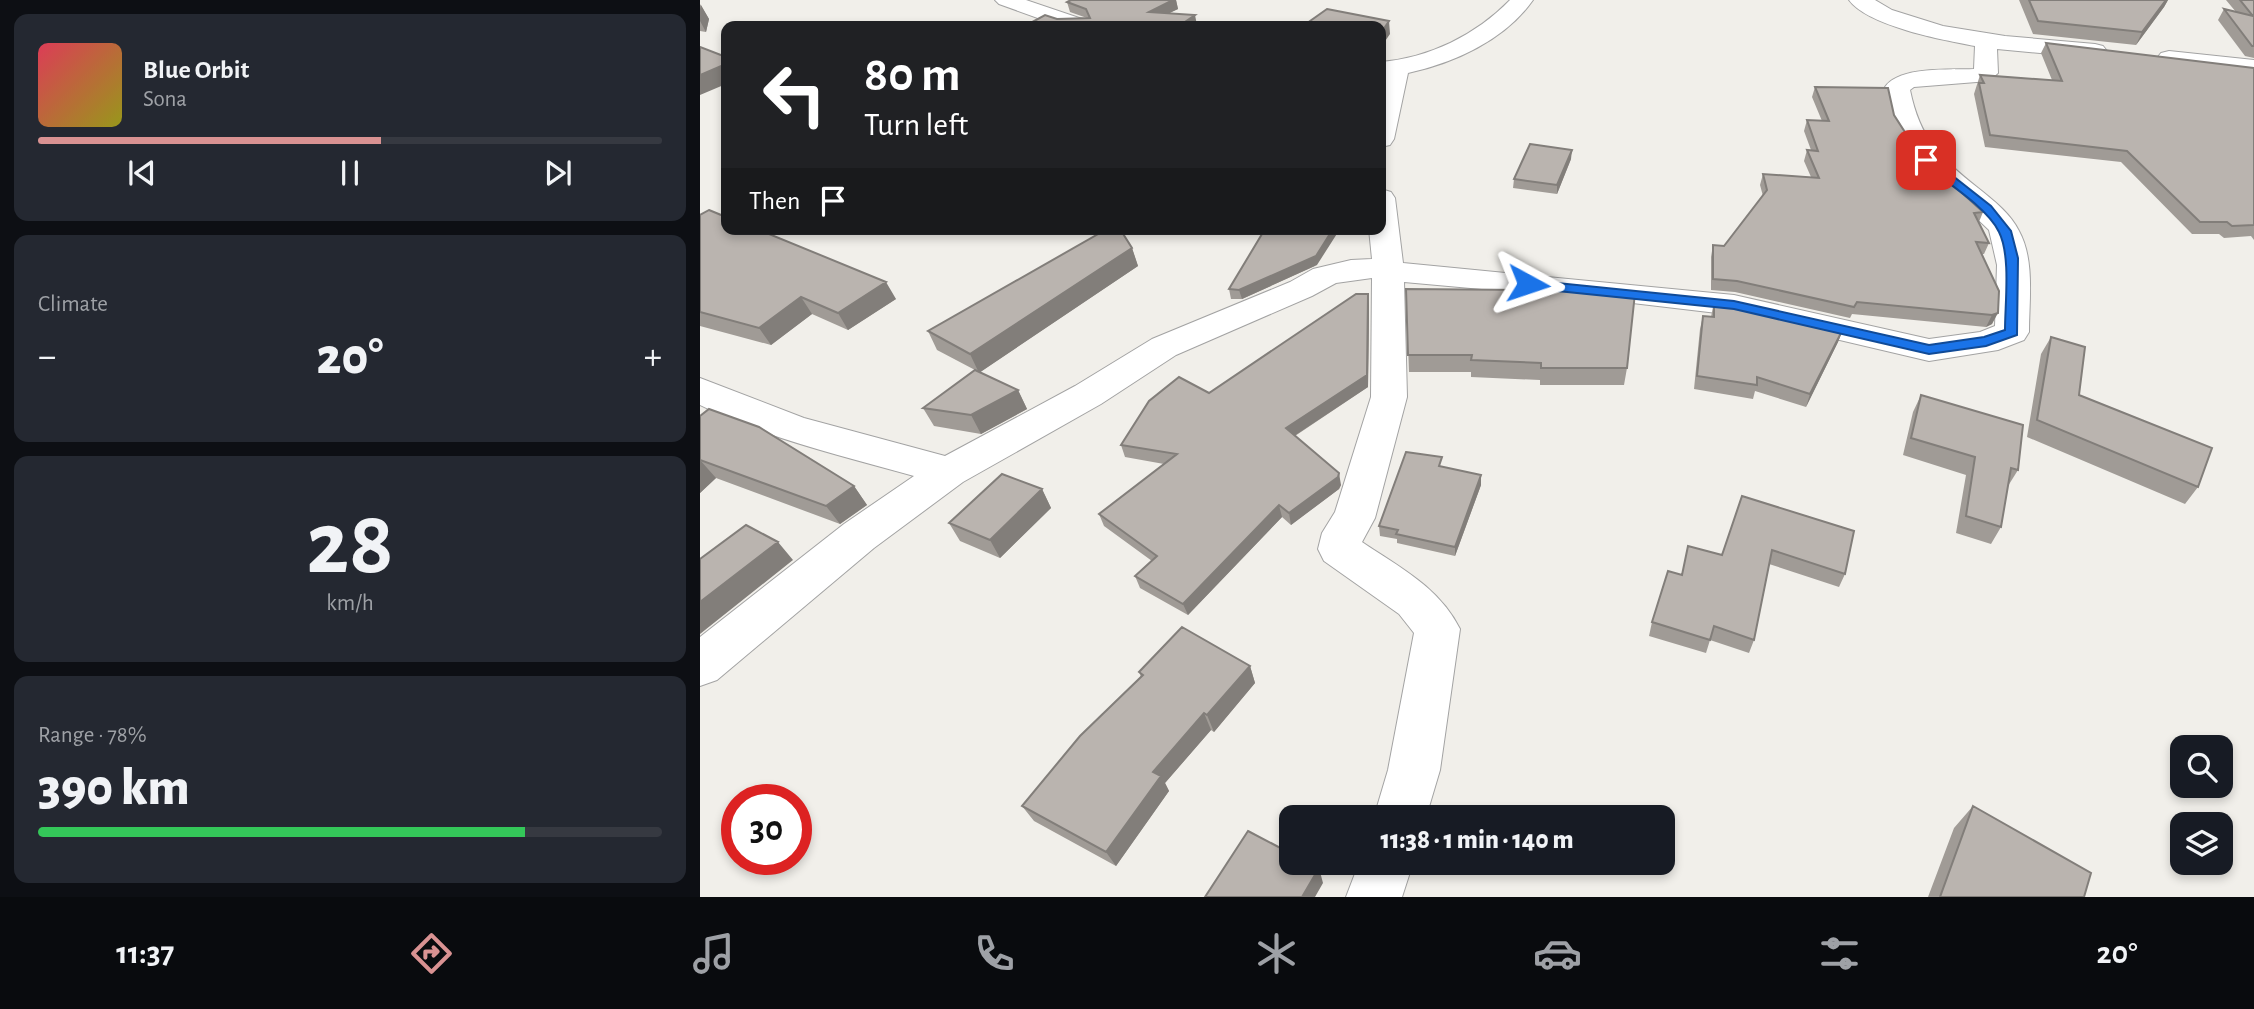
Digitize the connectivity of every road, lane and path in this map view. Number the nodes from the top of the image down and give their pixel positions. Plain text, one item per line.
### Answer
1 (1006, 0) edge
2 (1522, 0) edge
3 (1860, 0) edge
4 (1066, 21) edge
5 (1986, 39) junction
6 (2119, 53) edge
7 (2146, 56) edge
8 (2254, 67) edge
9 (1389, 69) edge
10 (1386, 95) edge
11 (1385, 235) edge
12 (1388, 268) junction
13 (700, 390) edge
14 (949, 472) junction
15 (700, 665) edge
16 (1404, 805) edge
17 (1382, 875) edge
18 (1374, 897) edge

1 - 4 street
2 - 9 street
3 - 5 street
5 - 6 street
5 - 12 street
7 - 8 street
9 - 10 street
11 - 12 street
12 - 14 street
12 - 16 street
13 - 14 street
14 - 15 street
17 - 18 street

